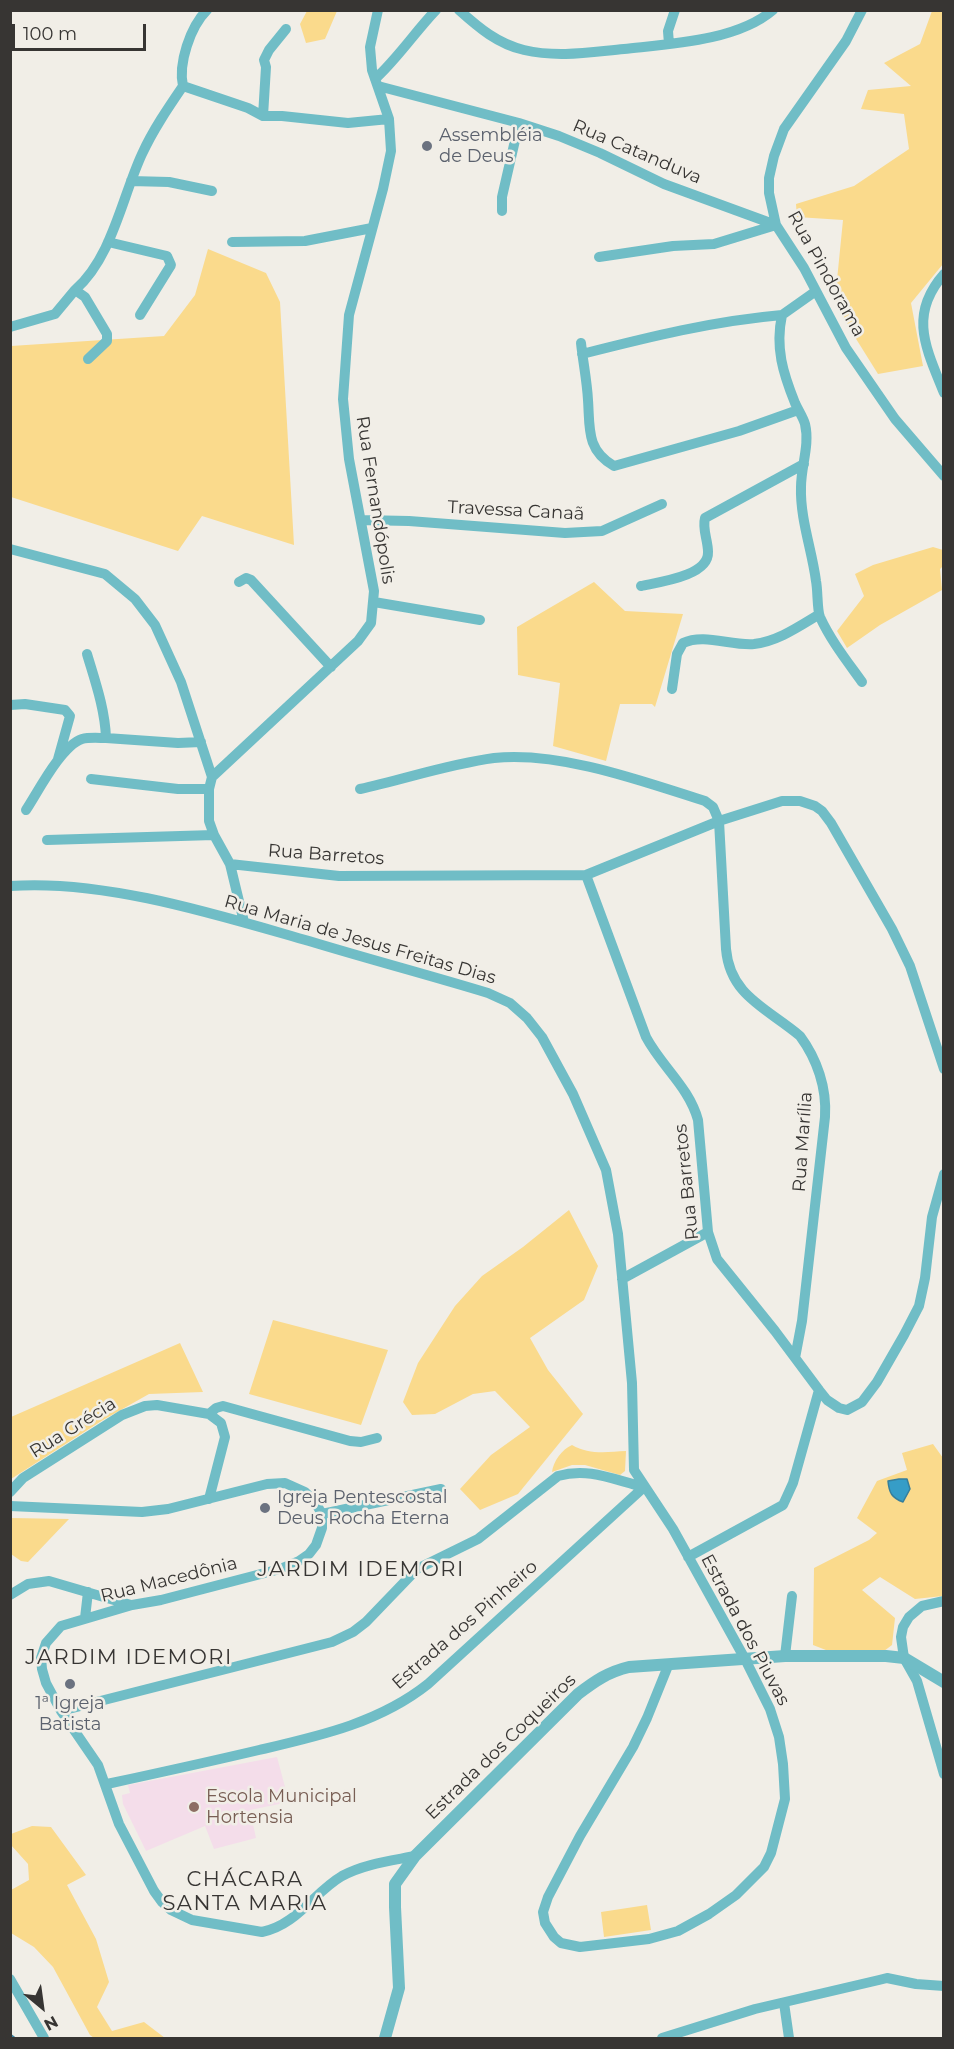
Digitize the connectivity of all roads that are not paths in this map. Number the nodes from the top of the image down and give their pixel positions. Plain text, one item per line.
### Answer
1 (207, 10) edge
2 (378, 10) edge
3 (436, 10) edge
4 (459, 10) edge
5 (675, 10) edge
6 (772, 10) edge
7 (862, 10) edge
8 (286, 29) dead end
9 (669, 44) junction
10 (377, 82) junction
11 (183, 86) junction
12 (263, 116) junction
13 (389, 119) junction
14 (519, 123) junction
15 (131, 181) junction
16 (212, 191) dead end
17 (502, 211) dead end
18 (776, 225) junction
19 (372, 228) junction
20 (108, 242) junction
21 (232, 242) dead end
22 (599, 257) dead end
23 (944, 274) edge
24 (75, 290) junction
25 (816, 291) junction
26 (140, 315) dead end
27 (782, 315) junction
28 (10, 327) edge
29 (88, 359) dead end
30 (944, 393) edge
31 (798, 410) junction
32 (804, 464) junction
33 (944, 476) edge
34 (662, 504) dead end
35 (361, 520) junction
36 (10, 549) edge
37 (707, 561) junction
38 (695, 577) dead end
39 (239, 582) dead end
40 (641, 586) dead end
41 (374, 602) junction
42 (818, 615) junction
43 (480, 620) dead end
44 (87, 654) dead end
45 (331, 667) junction
46 (862, 682) dead end
47 (672, 689) dead end
48 (10, 705) edge
49 (106, 738) junction
50 (201, 742) junction
51 (58, 760) junction
52 (212, 777) junction
53 (91, 779) dead end
54 (209, 789) junction
55 (360, 789) dead end
56 (26, 810) dead end
57 (719, 821) junction
58 (214, 835) junction
59 (47, 840) dead end
60 (230, 864) junction
61 (586, 875) junction
62 (10, 886) edge
63 (244, 922) junction
64 (944, 1070) edge
65 (944, 1174) edge
66 (708, 1232) junction
67 (622, 1279) junction
68 (795, 1358) junction
69 (819, 1390) junction
70 (209, 1414) junction
71 (377, 1438) dead end
72 (644, 1487) junction
73 (441, 1489) dead end
74 (10, 1492) edge
75 (209, 1499) junction
76 (10, 1506) edge
77 (322, 1514) junction
78 (688, 1557) junction
79 (88, 1592) junction
80 (10, 1595) edge
81 (792, 1596) dead end
82 (944, 1601) edge
83 (132, 1605) junction
84 (85, 1618) junction
85 (785, 1656) junction
86 (904, 1658) junction
87 (746, 1659) junction
88 (668, 1666) junction
89 (944, 1682) edge
90 (61, 1711) junction
91 (944, 1774) edge
92 (107, 1784) junction
93 (415, 1856) junction
94 (10, 1979) edge
95 (944, 1986) edge
96 (784, 2003) junction
97 (44, 2038) edge
98 (385, 2038) edge
99 (662, 2038) edge
100 (789, 2038) edge

1 - 11 street
2 - 10 street, Rua Fernandópolis
3 - 10 street
4 - 9 street
5 - 9 street
6 - 9 street
7 - 18 street, Rua Pindorama
8 - 12 street
10 - 13 street, Rua Fernandópolis
10 - 14 street, Rua Catanduva
11 - 12 street
11 - 15 street
12 - 13 street
13 - 19 street, Rua Fernandópolis
14 - 17 street
14 - 18 street, Rua Catanduva
15 - 16 street
15 - 20 street
18 - 22 street
18 - 25 street, Rua Pindorama
19 - 21 street
19 - 35 street, Rua Fernandópolis
20 - 24 street
20 - 26 street
23 - 30 street
24 - 28 street
24 - 29 street
25 - 27 street
25 - 33 street, Rua Pindorama
27 - 31 street
27 - 31 street
31 - 32 street
32 - 37 street
32 - 42 street
34 - 35 street, Travessa Canaã
35 - 41 street, Rua Fernandópolis
36 - 50 street
37 - 38 street
37 - 40 street
39 - 45 street
41 - 43 street
41 - 45 street, Rua Fernandópolis
42 - 46 street
42 - 47 street
44 - 49 street
45 - 52 street, Rua Fernandópolis
48 - 51 street
49 - 50 street
49 - 51 street
50 - 52 street
51 - 56 street
52 - 54 street
53 - 54 street
54 - 58 street
55 - 57 street
57 - 61 street
57 - 64 street
57 - 68 street, Rua Marília
58 - 59 street
58 - 60 street
60 - 61 street, Rua Barretos
60 - 63 street
61 - 66 street, Rua Barretos
62 - 63 street, Rua Maria de Jesus Freitas Dias
63 - 67 street, Rua Maria de Jesus Freitas Dias
65 - 69 street, Rua Barretos
66 - 67 street
66 - 68 street, Rua Barretos
67 - 72 street, Rua Maria de Jesus Freitas Dias
68 - 69 street, Rua Barretos
69 - 78 street
70 - 71 street, Rua Grécia
70 - 74 street, Rua Grécia
70 - 75 street
72 - 78 street, Estrada dos Piuvas
72 - 90 street
72 - 92 street, Estrada dos Pinheiro
73 - 77 street
75 - 76 street
75 - 77 street
77 - 83 street, Rua Macedônia
78 - 87 street, Estrada dos Piuvas
79 - 80 street
79 - 83 street
79 - 84 street
81 - 85 street
82 - 86 street
83 - 84 street, Rua Macedônia
84 - 90 street, Rua Macedônia
85 - 86 street, Estrada dos Coqueiros
85 - 87 street, Estrada dos Coqueiros
86 - 89 street, Estrada dos Coqueiros
86 - 91 street
87 - 88 street, Estrada dos Coqueiros
87 - 88 street, Estrada dos Piuvas
88 - 93 street, Estrada dos Coqueiros
90 - 92 street, Rua Macedônia
92 - 93 street, Rua Macedônia
93 - 98 street, Estrada dos Coqueiros
94 - 97 street
95 - 96 street
96 - 99 street
96 - 100 street

